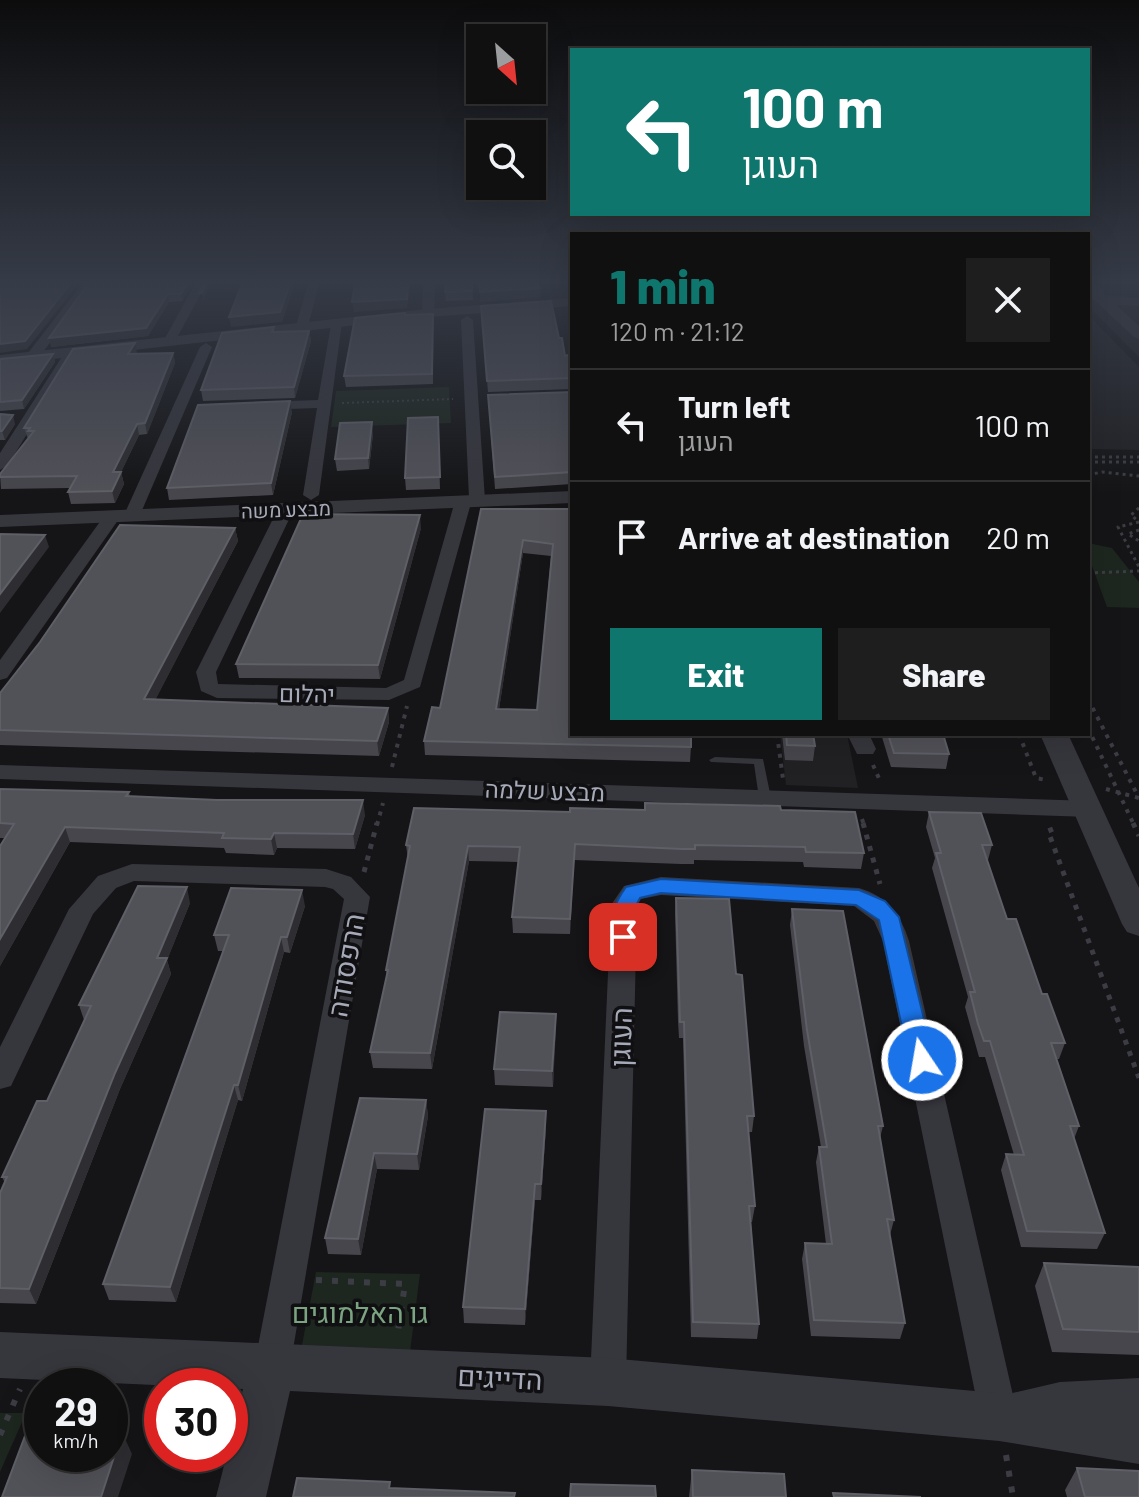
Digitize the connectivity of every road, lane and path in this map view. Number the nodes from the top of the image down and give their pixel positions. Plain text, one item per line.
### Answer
1 (53, 354) edge
2 (70, 354) edge
3 (204, 354) edge
4 (331, 354) edge
5 (472, 354) edge
6 (33, 356) joint
7 (0, 360) edge
8 (479, 399) junction
9 (323, 404) junction
10 (251, 407) edge
11 (1090, 458) edge
12 (1090, 459) edge
13 (1139, 460) edge
14 (1095, 462) junction
15 (0, 465) edge
16 (1102, 472) junction
17 (1090, 475) edge
18 (1139, 476) edge
19 (311, 495) dead end
20 (570, 497) edge
21 (470, 501) junction
22 (1139, 508) edge
23 (286, 509) junction
24 (122, 516) junction
25 (0, 521) edge
26 (1139, 522) edge
27 (1139, 530) edge
28 (1139, 541) edge
29 (1139, 569) edge
30 (1090, 573) edge
31 (0, 674) edge
32 (413, 683) junction
33 (1090, 703) edge
34 (1090, 732) edge
35 (777, 736) edge
36 (1055, 736) edge
37 (862, 741) edge
38 (715, 760) dead end
39 (0, 772) edge
40 (388, 785) junction
41 (775, 798) junction
42 (1139, 798) edge
43 (857, 800) junction
44 (889, 802) junction
45 (1092, 815) junction
46 (1139, 836) edge
47 (357, 897) junction
48 (889, 917) junction
49 (1139, 924) edge
50 (0, 1077) edge
51 (1139, 1078) edge
52 (288, 1279) junction
53 (17, 1356) edge
54 (272, 1367) junction
55 (392, 1372) junction
56 (608, 1382) junction
57 (1139, 1402) edge
58 (999, 1417) junction
59 (0, 1435) edge
60 (1139, 1440) edge
61 (241, 1497) edge

1 - 6 street
2 - 15 street
3 - 24 street
4 - 9 street
5 - 8 street
6 - 7 street
8 - 9 path
8 - 21 street
9 - 10 street
9 - 19 street
11 - 13 path
12 - 14 path
13 - 14 path
14 - 16 path
16 - 17 path
16 - 18 path
20 - 21 street, מבצע משה
21 - 23 street, מבצע משה
21 - 32 street
22 - 26 path
23 - 24 street, מבצע משה
23 - 32 street, יהלום
24 - 25 street, מבצע משה
24 - 31 street
26 - 29 path
27 - 28 path
29 - 30 path
32 - 40 path
33 - 42 path
34 - 46 path
35 - 41 path
36 - 45 street
37 - 44 path
38 - 41 lane
39 - 40 street, מבצע שלמה
40 - 41 street, מבצע שלמה
40 - 47 path
41 - 43 street, מבצע שלמה
43 - 44 street, מבצע שלמה
43 - 48 path
44 - 45 street, מבצע שלמה
45 - 49 street
45 - 51 path
47 - 50 street, הרפסודה
47 - 52 street, הרפסודה
48 - 56 street, העוגן
48 - 58 street
52 - 54 street, הרפסודה
52 - 55 path
53 - 54 street, הדייגים
53 - 59 path
54 - 55 street, הדייגים
54 - 61 street
55 - 56 street, הדייגים
56 - 58 street, הדייגים
57 - 58 street, הדייגים
58 - 60 street, הדייגים

